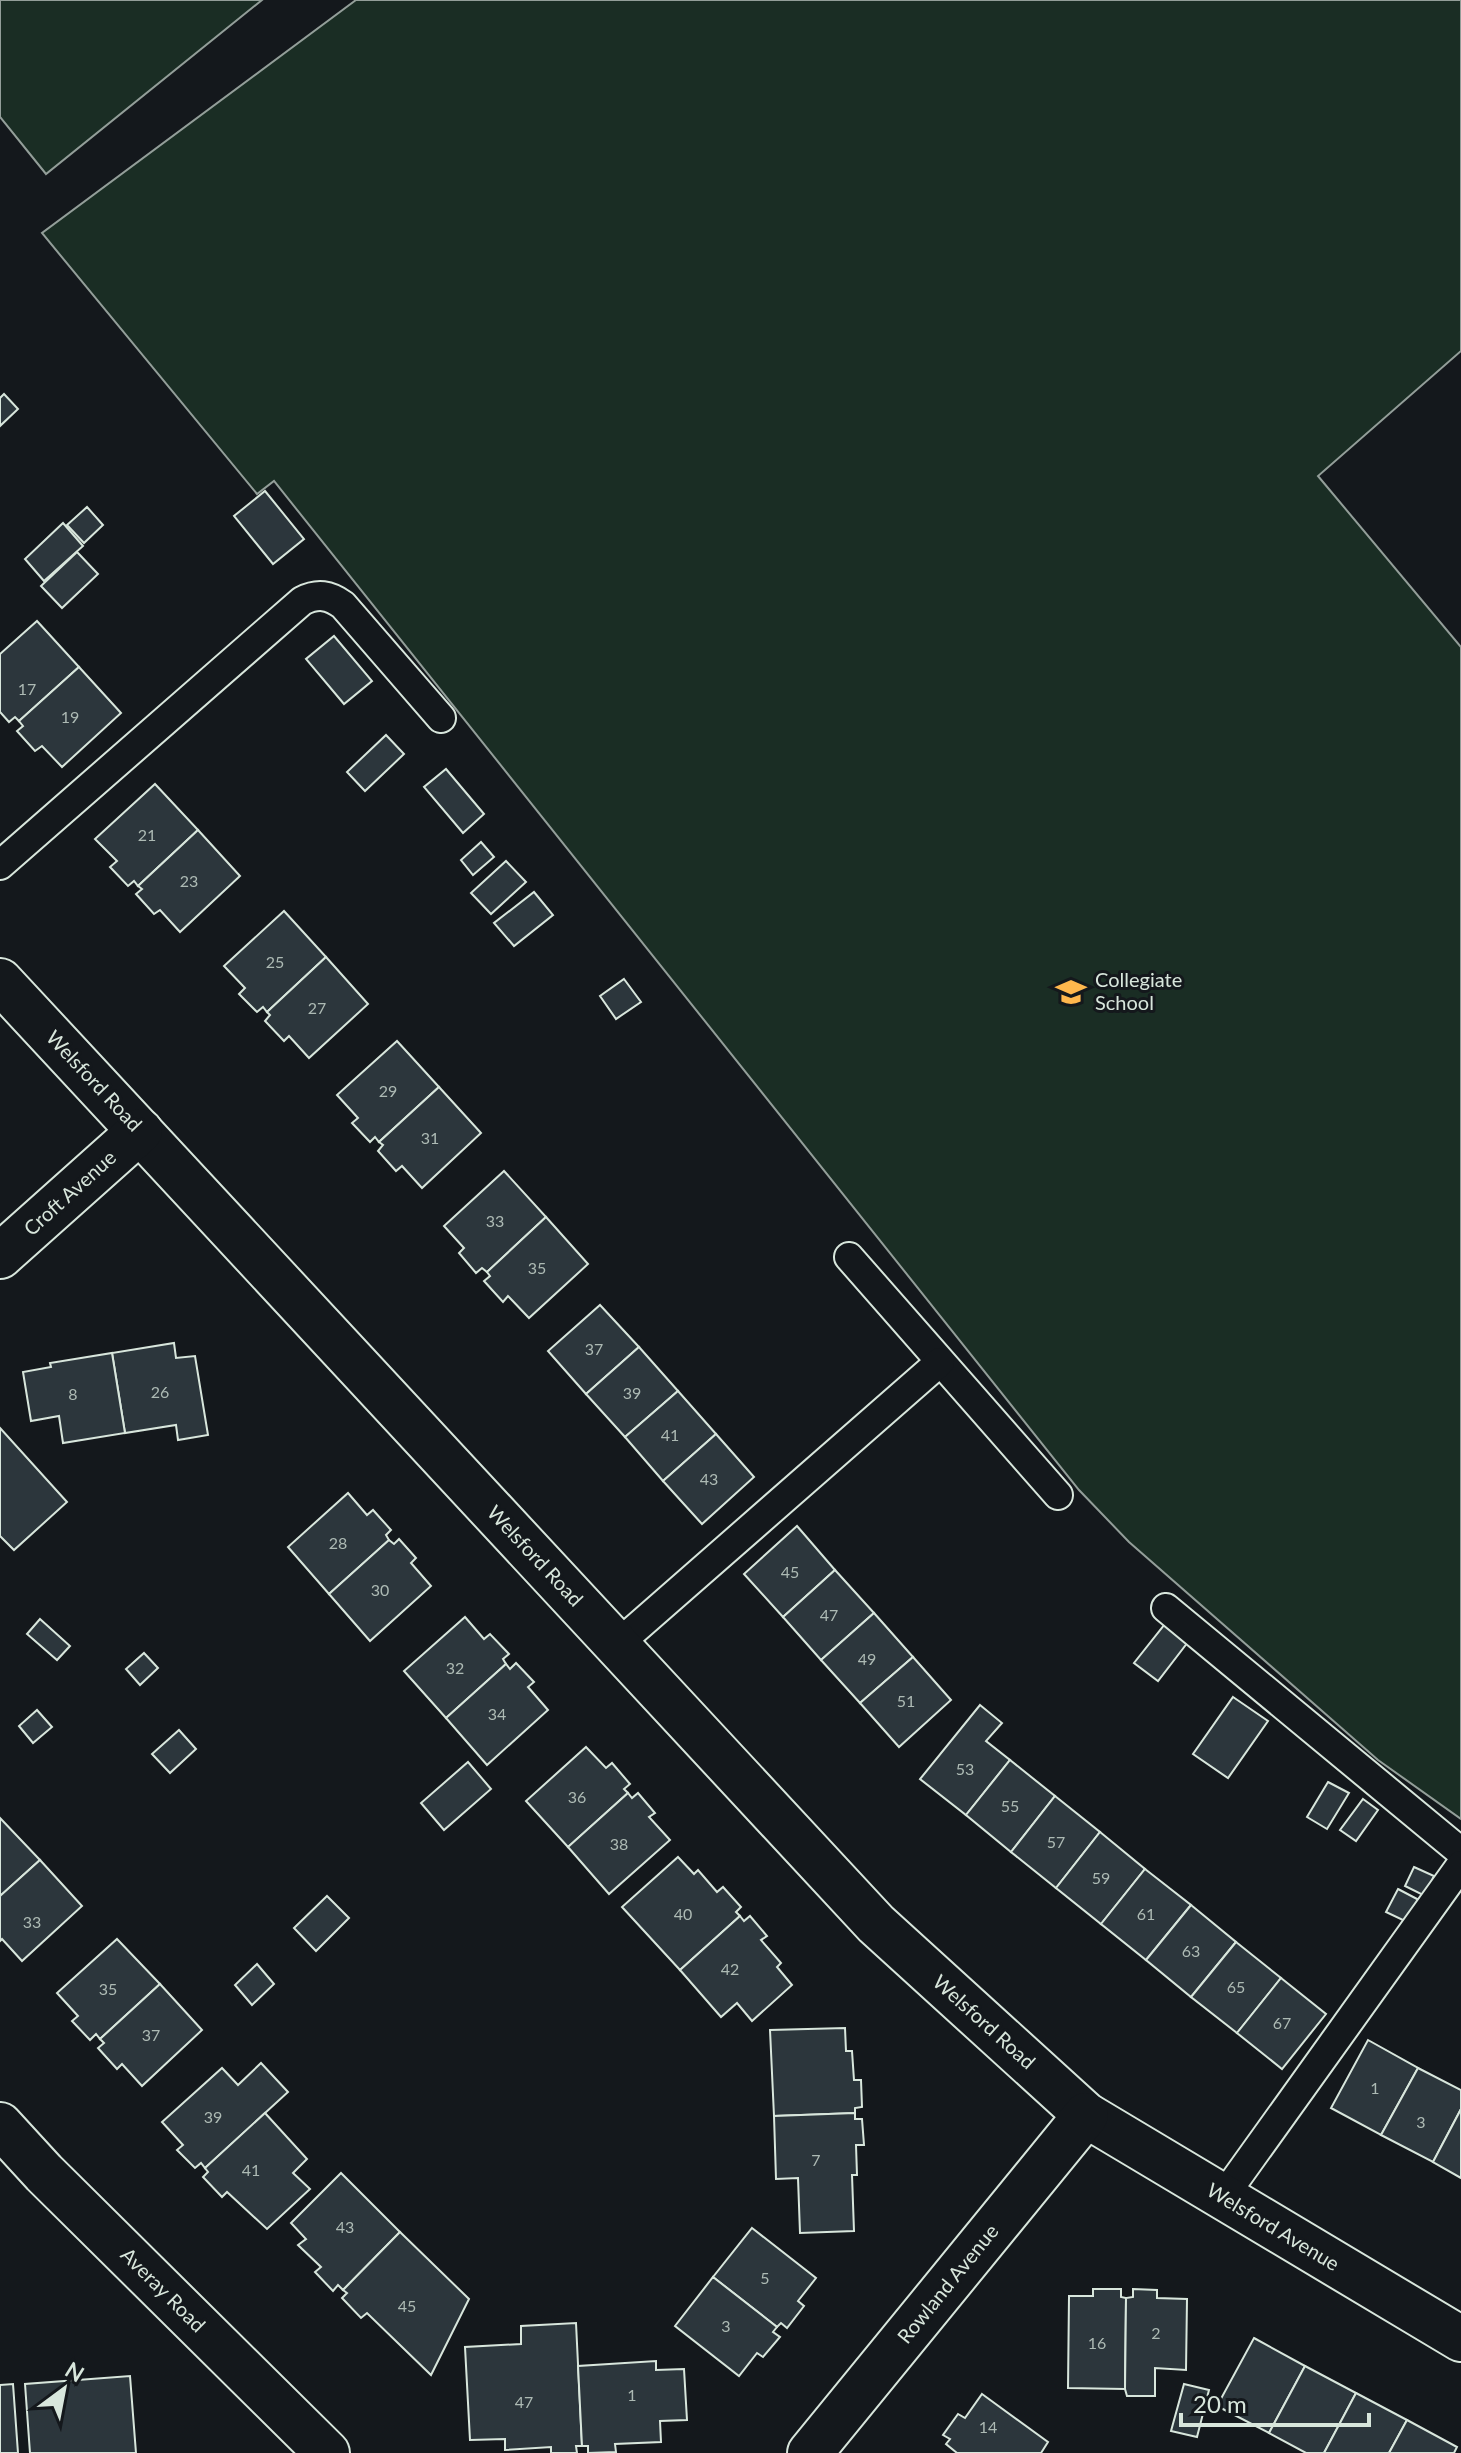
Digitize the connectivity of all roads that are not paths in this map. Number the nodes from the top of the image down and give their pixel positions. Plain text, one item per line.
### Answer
1 (441, 718) dead end
2 (0, 865) edge
3 (0, 981) edge
4 (140, 1131) junction
5 (0, 1256) edge
6 (849, 1257) dead end
7 (940, 1362) junction
8 (1058, 1495) dead end
9 (1166, 1608) dead end
10 (618, 1644) junction
11 (1461, 1852) edge
12 (1461, 1865) edge
13 (1086, 2115) junction
14 (0, 2125) edge
15 (1223, 2197) junction
16 (1461, 2339) edge
17 (327, 2453) edge
18 (810, 2453) edge

1 - 2 lane
3 - 4 street, Welsford Road
4 - 5 street, Croft Avenue
4 - 10 street, Welsford Road
6 - 7 lane
7 - 8 lane
7 - 10 lane
9 - 11 lane
10 - 13 street, Welsford Road
12 - 15 lane
13 - 15 street, Welsford Avenue
13 - 18 street, Rowland Avenue
14 - 17 street, Averay Road
15 - 16 street, Welsford Avenue

